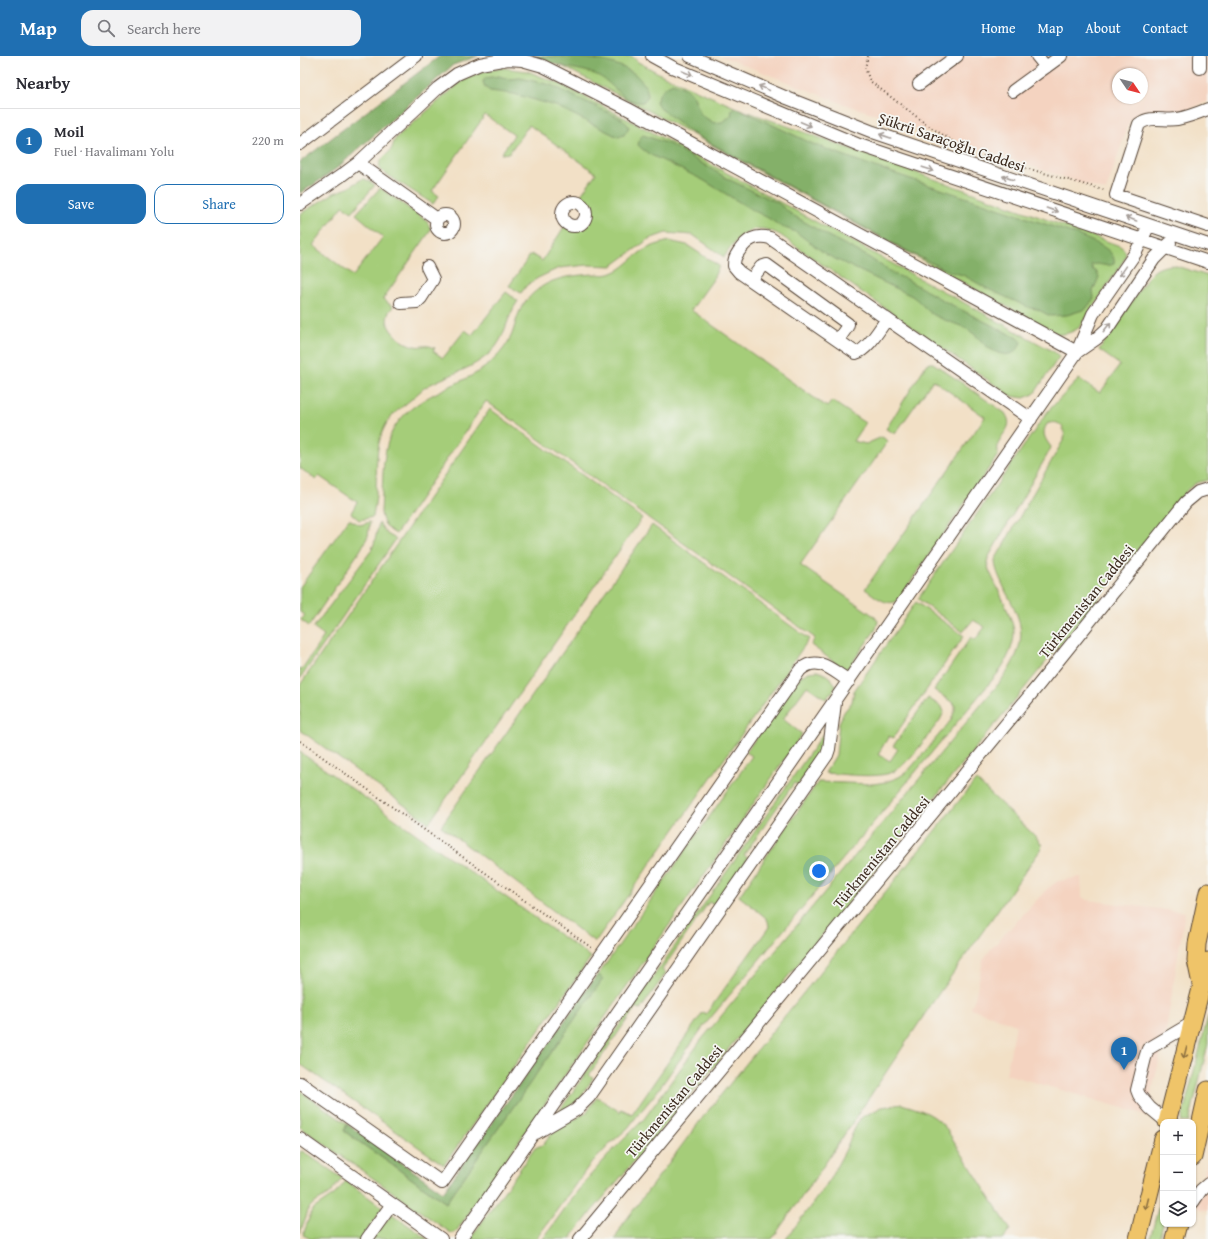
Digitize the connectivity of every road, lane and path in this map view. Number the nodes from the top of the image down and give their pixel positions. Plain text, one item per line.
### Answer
1 (416, 56) edge
2 (652, 56) edge
3 (690, 56) edge
4 (868, 56) edge
5 (956, 56) edge
6 (1037, 56) edge
7 (1061, 56) edge
8 (1046, 67) junction
9 (918, 84) dead end
10 (1013, 91) dead end
11 (1208, 109) edge
12 (300, 144) edge
13 (972, 153) dead end
14 (979, 155) dead end
15 (358, 163) junction
16 (1104, 190) dead end
17 (300, 204) edge
18 (437, 218) dead end
19 (1149, 225) junction
20 (1208, 226) edge
21 (1172, 233) junction
22 (1142, 240) junction
23 (1208, 245) edge
24 (1166, 248) junction
25 (1208, 262) edge
26 (427, 267) dead end
27 (751, 280) junction
28 (401, 303) dead end
29 (887, 319) junction
30 (838, 340) junction
31 (1077, 352) junction
32 (1032, 419) junction
33 (1208, 490) edge
34 (849, 681) junction
35 (836, 700) junction
36 (300, 741) edge
37 (1208, 892) edge
38 (601, 955) junction
39 (1208, 961) edge
40 (1202, 987) junction
41 (1192, 1023) junction
42 (300, 1083) edge
43 (1207, 1097) edge
44 (1163, 1119) edge
45 (1168, 1119) edge
46 (534, 1134) junction
47 (300, 1139) edge
48 (1160, 1151) edge
49 (1193, 1155) edge
50 (1208, 1184) edge
51 (1196, 1198) edge
52 (392, 1204) junction
53 (1177, 1227) edge
54 (368, 1239) edge
55 (441, 1239) edge
56 (460, 1239) edge
57 (580, 1239) edge
58 (1138, 1239) edge
59 (1174, 1239) edge

1 - 12 street
2 -> 22 street
19 -> 3 street, Şükrü Saraçoğlu Caddesi
4 - 13 path
5 - 9 street
6 - 8 street
7 - 8 street
8 - 10 street
11 - 20 street
14 - 16 path
15 - 17 street
15 - 18 street
15 - 31 street
19 - 21 street, Şükrü Saraçoğlu Caddesi
19 - 22 street
21 - 23 street, Şükrü Saraçoğlu Caddesi
21 - 24 street
22 - 24 street
22 -> 31 street
24 - 25 street
31 -> 24 street
26 - 28 street
27 - 29 street
27 - 30 street
27 - 30 street
29 - 30 street
29 - 32 street
31 - 32 street
32 - 34 street
33 - 57 street, Türkmenistan Caddesi
34 - 35 street
34 - 38 street
35 - 46 street
35 - 46 street
36 - 38 path
37 - 40 highway
38 - 42 street
39 - 40 highway
40 - 41 highway
41 - 44 street
41 -> 45 highway
43 - 49 highway
46 - 56 street
47 - 52 street
48 -> 58 highway
50 - 51 street
52 - 54 street
52 - 55 street
53 - 59 highway

